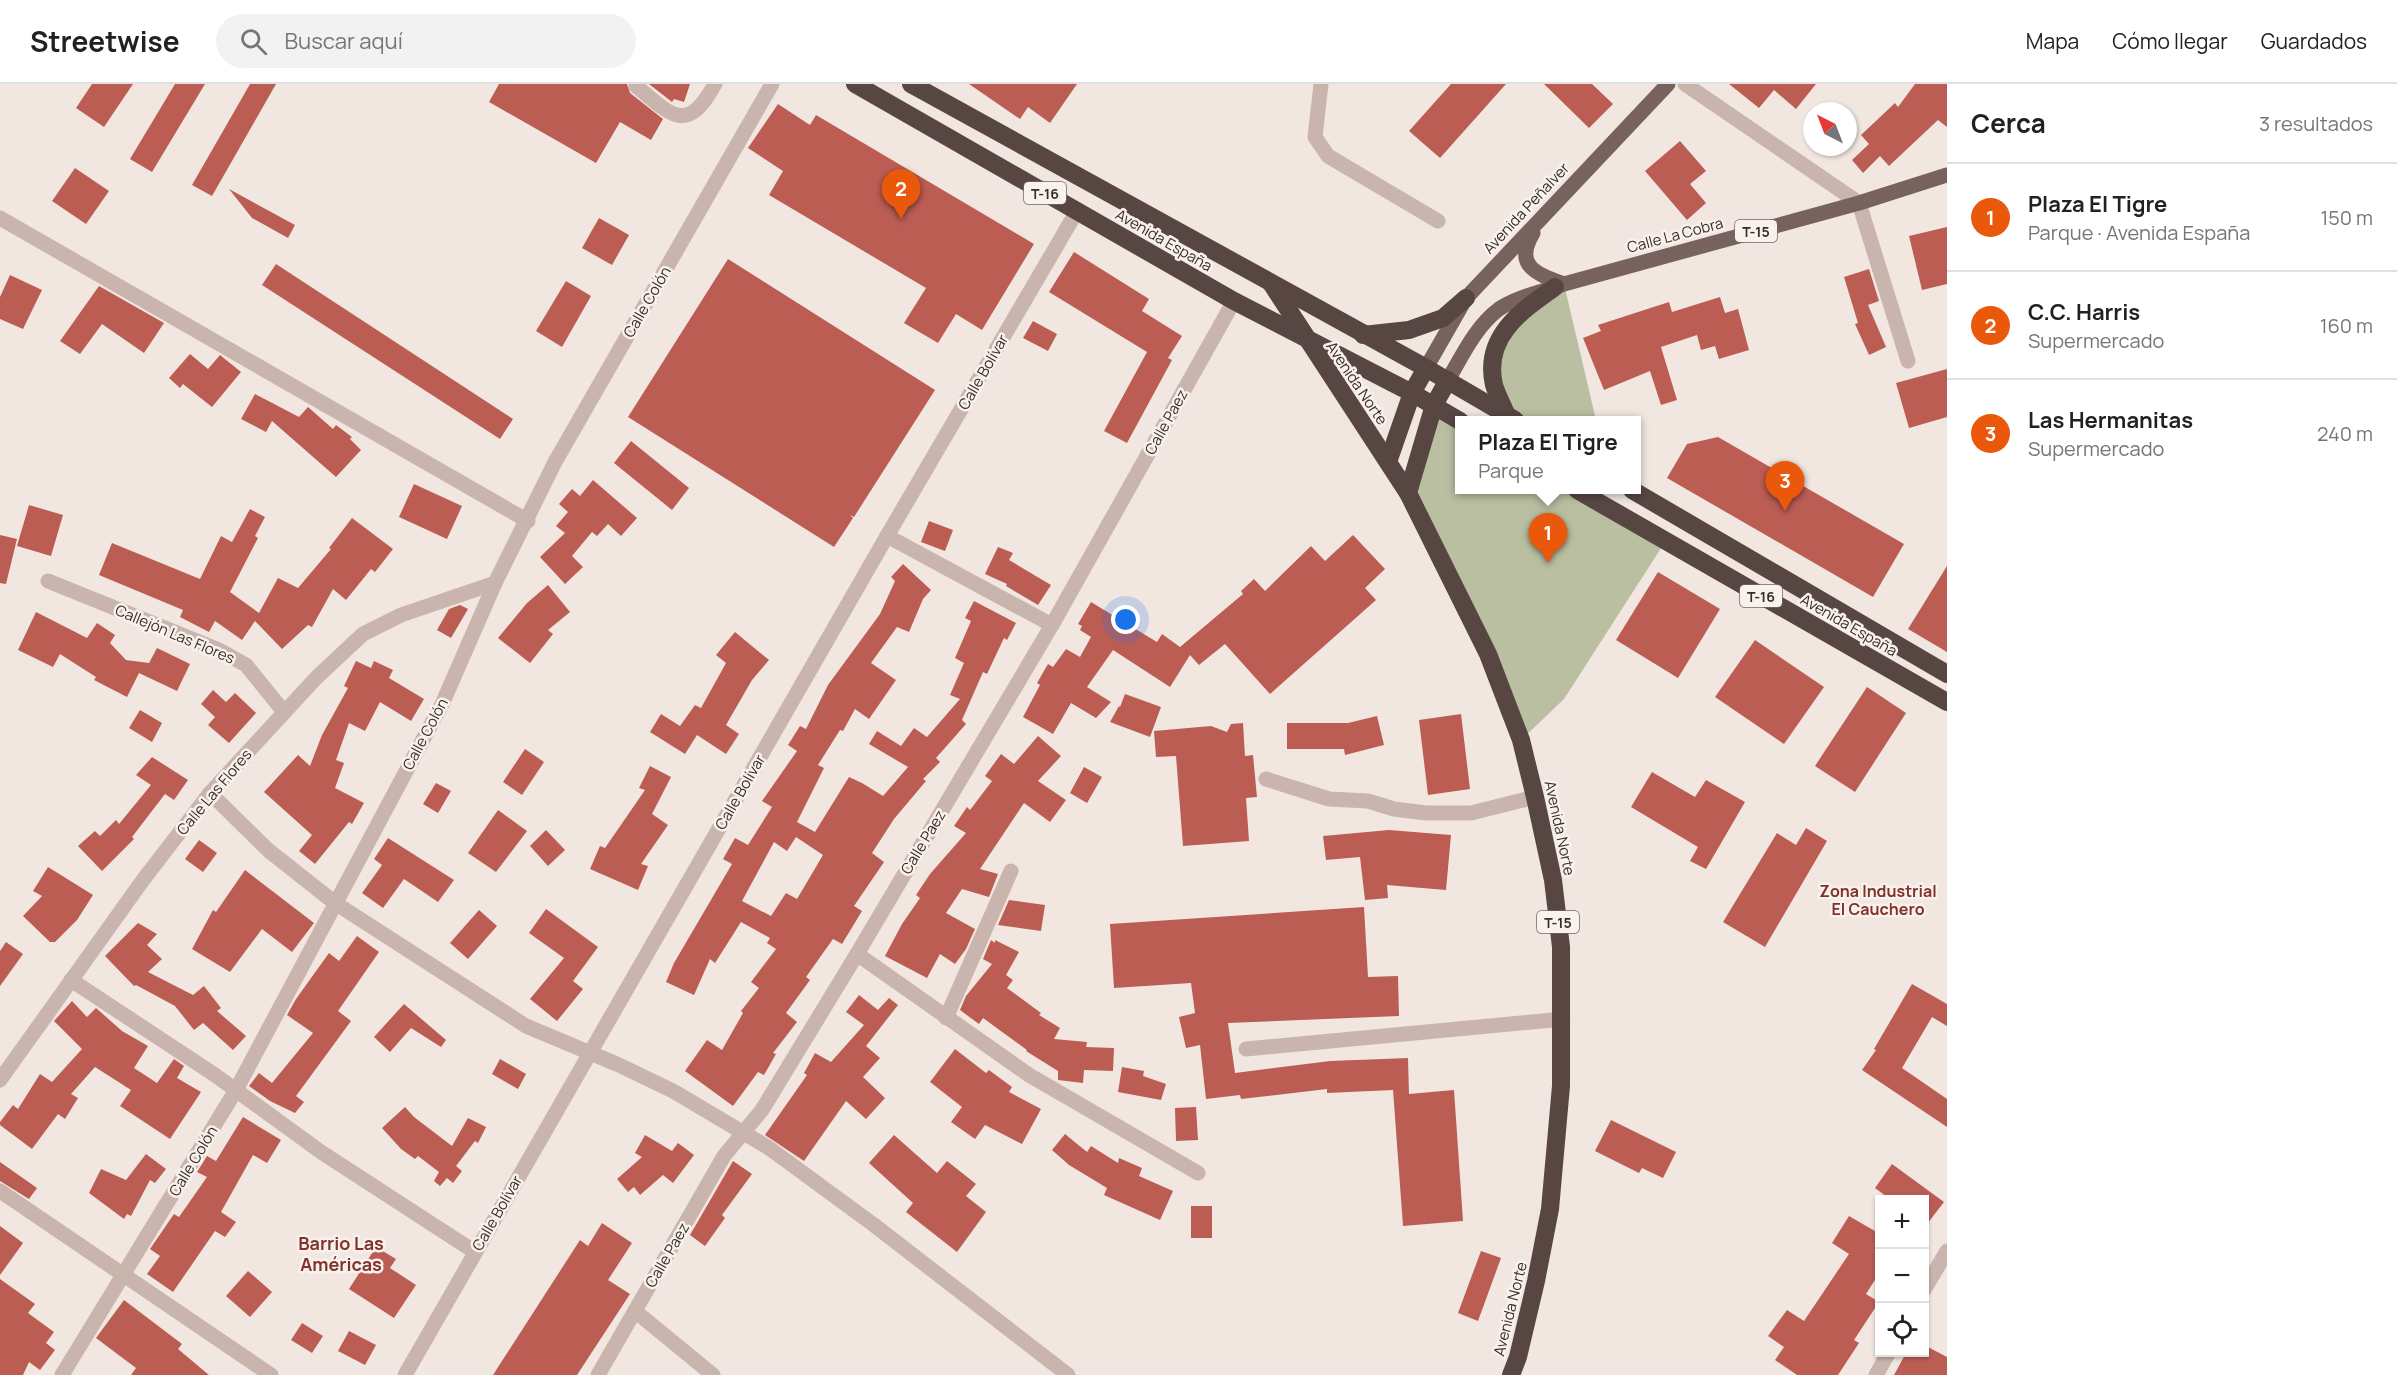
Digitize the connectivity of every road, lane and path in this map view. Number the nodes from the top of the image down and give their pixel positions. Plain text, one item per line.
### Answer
1 (772, 84) edge
2 (855, 84) edge
3 (912, 84) edge
4 (1321, 84) edge
5 (1668, 84) edge
6 (1685, 84) edge
7 (636, 86) dead end
8 (711, 86) edge
9 (1947, 176) edge
10 (1859, 203) junction
11 (1077, 211) junction
12 (1545, 213) junction
13 (0, 218) edge
14 (1438, 221) dead end
15 (1271, 284) junction
16 (1559, 286) junction
17 (1466, 298) junction
18 (1234, 301) junction
19 (1363, 334) junction
20 (1306, 340) junction
21 (1908, 361) dead end
22 (1426, 368) junction
23 (1448, 380) junction
24 (1412, 393) junction
25 (1434, 405) junction
26 (1508, 416) edge
27 (1510, 416) edge
28 (1455, 417) edge
29 (1388, 462) junction
30 (1408, 493) junction
31 (1586, 494) edge
32 (1641, 494) edge
33 (528, 520) junction
34 (887, 536) junction
35 (48, 581) dead end
36 (495, 583) junction
37 (1052, 625) junction
38 (1947, 674) edge
39 (1947, 702) edge
40 (284, 712) junction
41 (1266, 779) dead end
42 (210, 793) junction
43 (1535, 797) junction
44 (1011, 871) dead end
45 (335, 903) junction
46 (857, 954) junction
47 (71, 980) junction
48 (946, 1018) junction
49 (1563, 1020) junction
50 (1246, 1049) dead end
51 (591, 1053) junction
52 (0, 1080) edge
53 (236, 1090) junction
54 (743, 1131) junction
55 (1198, 1173) dead end
56 (0, 1191) edge
57 (1947, 1251) edge
58 (475, 1252) junction
59 (124, 1274) junction
60 (1929, 1282) edge
61 (635, 1311) junction
62 (1887, 1357) edge
63 (62, 1375) edge
64 (271, 1375) edge
65 (405, 1375) edge
66 (598, 1375) edge
67 (713, 1375) edge
68 (1068, 1375) edge
69 (1511, 1375) edge
70 (1876, 1375) edge

1 - 33 street, Calle Colón
2 - 11 highway, Avenida España / T-16
3 - 15 highway, Avenida España / T-16
4 - 14 street
5 - 12 main road, Avenida Peñalver
6 - 10 street
7 - 8 street
9 - 10 main road, Calle La Cobra / T-15
10 - 16 main road, Calle La Cobra / T-15
10 - 21 street
11 - 18 highway, Avenida España / T-16
11 - 34 street, Calle Bolívar
12 - 16 main road
12 - 17 main road, Avenida Peñalver
13 - 33 street
15 - 19 highway, Avenida España / T-16
15 - 20 highway, T-16
16 - 23 main road, Calle La Cobra / T-15
16 - 27 highway, T-15
17 - 19 highway
17 - 22 main road, Avenida Peñalver
18 - 20 highway, Avenida España / T-16
18 - 37 street, Calle Paez
19 - 22 highway, Avenida España / T-16
20 - 24 highway, Avenida España / T-16
20 - 29 highway, Avenida Norte / T-15
22 - 23 highway, Avenida España / T-16
22 - 24 highway
23 - 25 highway, T-15
23 - 26 highway, Avenida España / T-16
24 - 25 highway, Avenida España / T-16
24 - 29 highway
25 - 28 highway, Avenida España / T-16
25 - 30 highway, T-15
29 - 30 highway, Avenida Norte / T-15
30 - 43 highway, Avenida Norte / T-15
31 - 39 highway, Avenida España / T-16
32 - 38 highway, Avenida España / T-16
33 - 36 street, Calle Colón
34 - 37 street
34 - 51 street, Calle Bolívar
35 - 40 street, Callejón Las Flores
36 - 40 street, Calle Las Flores
36 - 45 street, Calle Colón
37 - 46 street, Calle Paez
40 - 42 street, Calle Las Flores
41 - 43 street
42 - 45 street
42 - 47 street, Calle Las Flores
43 - 49 highway, Avenida Norte / T-15
44 - 48 street
45 - 51 street
45 - 53 street, Calle Colón
46 - 48 street
46 - 54 street, Calle Paez
47 - 52 street, Calle Las Flores
47 - 53 street
48 - 55 street
49 - 50 street
49 - 69 highway, Avenida Norte / T-15
51 - 54 street
51 - 58 street, Calle Bolívar
53 - 58 street
53 - 59 street, Calle Colón
54 - 61 street, Calle Paez
54 - 68 street
56 - 59 street
57 - 60 street
58 - 65 street, Calle Bolívar
59 - 63 street, Calle Colón
59 - 64 street
61 - 66 street, Calle Paez
61 - 67 street
62 - 70 street

